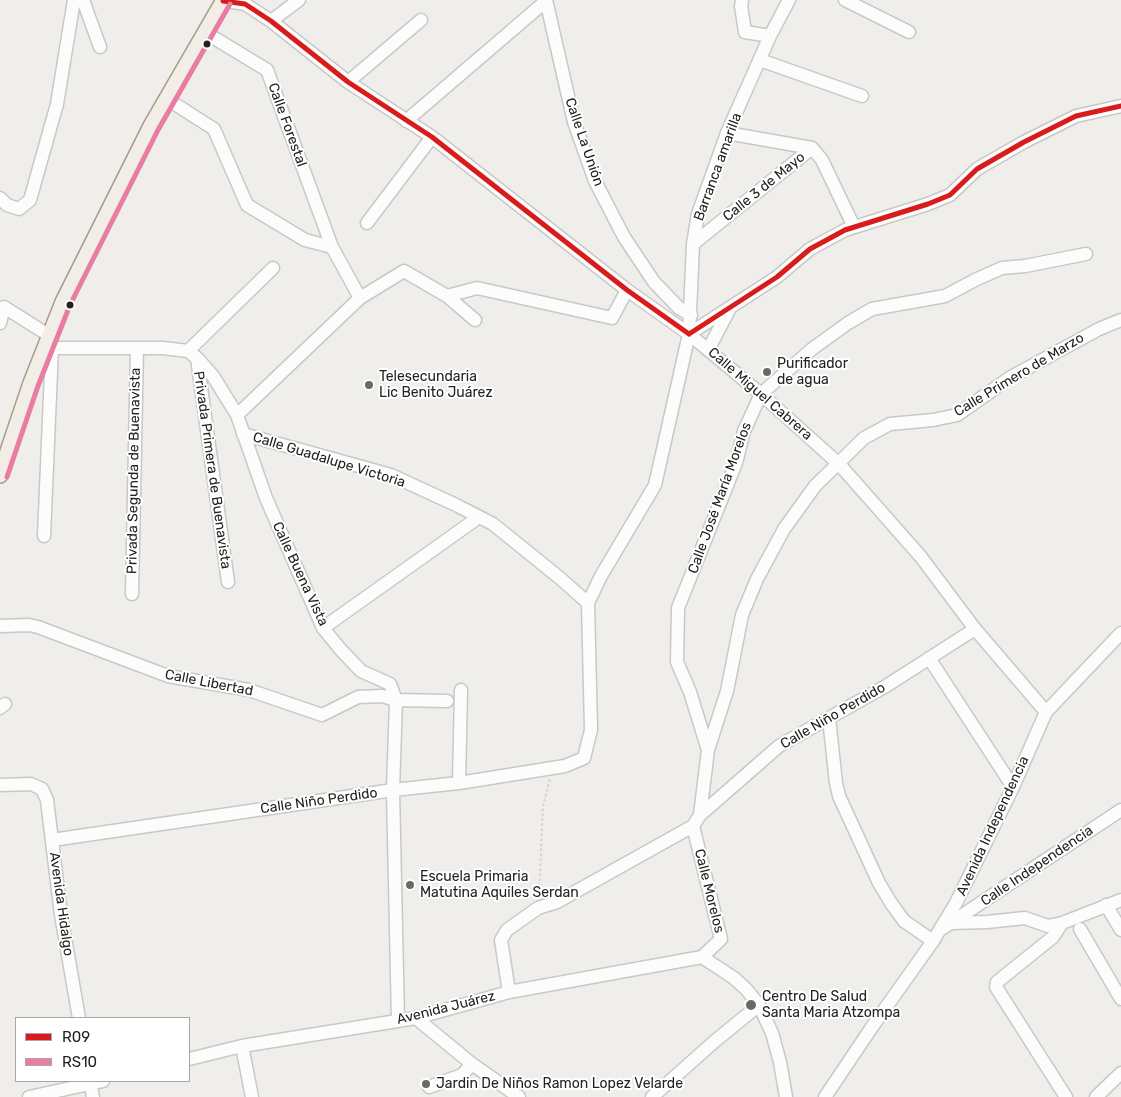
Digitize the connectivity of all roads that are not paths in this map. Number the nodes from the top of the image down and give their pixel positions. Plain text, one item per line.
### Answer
1 (74, 0) edge
2 (83, 0) edge
3 (223, 0) edge
4 (299, 0) edge
5 (546, 0) edge
6 (742, 0) edge
7 (789, 0) edge
8 (845, 0) edge
9 (421, 20) dead end
10 (271, 21) junction
11 (909, 32) dead end
12 (206, 33) junction
13 (770, 36) junction
14 (100, 48) dead end
15 (760, 60) junction
16 (348, 82) junction
17 (862, 96) dead end
18 (167, 99) junction
19 (1121, 106) edge
20 (406, 121) junction
21 (727, 134) junction
22 (432, 137) junction
23 (812, 148) junction
24 (0, 198) edge
25 (367, 223) dead end
26 (854, 227) junction
27 (694, 244) junction
28 (332, 247) junction
29 (1086, 254) dead end
30 (273, 268) dead end
31 (627, 290) junction
32 (447, 296) junction
33 (360, 298) junction
34 (730, 309) junction
35 (691, 315) junction
36 (475, 320) dead end
37 (1121, 320) edge
38 (0, 323) edge
39 (689, 334) junction
40 (49, 343) junction
41 (137, 348) junction
42 (708, 350) junction
43 (192, 355) junction
44 (761, 394) junction
45 (238, 415) junction
46 (243, 434) junction
47 (839, 464) junction
48 (0, 475) edge
49 (479, 517) junction
50 (44, 536) dead end
51 (228, 582) dead end
52 (132, 594) dead end
53 (588, 603) junction
54 (0, 626) edge
55 (323, 628) junction
56 (974, 629) junction
57 (1121, 633) edge
58 (929, 658) junction
59 (461, 690) dead end
60 (396, 700) junction
61 (447, 701) dead end
62 (1046, 712) junction
63 (829, 718) junction
64 (708, 750) junction
65 (459, 782) junction
66 (0, 785) edge
67 (1013, 787) junction
68 (394, 790) junction
69 (1121, 810) edge
70 (697, 821) junction
71 (52, 840) junction
72 (1121, 900) edge
73 (1106, 905) junction
74 (952, 922) junction
75 (1062, 923) junction
76 (1080, 929) dead end
77 (1121, 930) edge
78 (936, 936) junction
79 (702, 957) junction
80 (509, 992) junction
81 (1121, 999) edge
82 (759, 1005) junction
83 (79, 1017) edge
84 (416, 1018) junction
85 (398, 1021) junction
86 (242, 1046) junction
87 (190, 1059) edge
88 (472, 1064) junction
89 (1121, 1073) edge
90 (94, 1082) edge
91 (429, 1087) dead end
92 (30, 1097) edge
93 (93, 1097) edge
94 (252, 1097) edge
95 (519, 1097) edge
96 (652, 1097) edge
97 (786, 1097) edge
98 (825, 1097) edge
99 (1066, 1097) edge
100 (1096, 1097) edge

1 - 24 street
2 - 14 street
3 - 10 street, Calle Miguel Cabrera
3 - 12 main road
4 - 10 street
5 - 20 street
5 - 35 street, Calle La Unión
6 - 13 street
7 - 13 street, Barranca amarilla
8 - 11 street
9 - 16 street
10 - 16 street, Calle Miguel Cabrera
12 - 18 main road
12 - 28 street, Calle Forestal
13 - 15 street, Barranca amarilla
15 - 17 street
15 - 21 street, Barranca amarilla
16 - 20 street, Calle Miguel Cabrera
18 - 28 street
18 - 40 main road
19 - 26 street
20 - 22 street, Calle Miguel Cabrera
21 - 23 street
21 - 27 street, Barranca amarilla
22 - 25 street
22 - 31 street, Calle Miguel Cabrera
23 - 26 street
23 - 27 street, Calle 3 de Mayo
26 - 34 street
27 - 35 street, Barranca amarilla
28 - 33 street, Calle Forestal
29 - 44 street, Calle José María Morelos
30 - 43 street
31 - 32 street
31 - 39 street, Calle Miguel Cabrera
32 - 33 street
32 - 36 street
33 - 45 street
34 - 39 street
34 - 42 street
35 - 39 street, Barranca amarilla
37 - 47 street, Calle Primero de Marzo
38 - 40 street
39 - 42 street, Calle Miguel Cabrera
39 - 53 street, Barranca amarilla
40 - 41 street
40 - 48 main road
40 - 50 street
41 - 43 street
41 - 52 street, Privada Segunda de Buenavista
42 - 44 street, Calle Miguel Cabrera
43 - 45 street, Calle Buena Vista
43 - 51 street, Privada Primera de Buenavista
44 - 47 street, Calle Miguel Cabrera
44 - 64 street, Calle José María Morelos
45 - 46 street, Calle Buena Vista
46 - 49 street, Calle Guadalupe Victoria
46 - 55 street, Calle Buena Vista
47 - 56 street, Calle Miguel Cabrera
47 - 64 street, Calle Primero de Marzo
49 - 53 street, Calle Guadalupe Victoria
49 - 55 street
53 - 65 street, Calle Niño Perdido
54 - 60 street, Calle Libertad
55 - 60 street, Calle Buena Vista
56 - 58 street, Calle Niño Perdido
56 - 62 street, Calle Miguel Cabrera
57 - 62 street, Avenida Independencia
58 - 63 street, Calle Niño Perdido
58 - 67 street
59 - 65 street
60 - 61 street, Calle Libertad
60 - 68 street
62 - 67 street, Avenida Independencia
63 - 70 street, Calle Niño Perdido
63 - 78 street
64 - 70 street
65 - 68 street, Calle Niño Perdido
66 - 71 street, Avenida Hidalgo
67 - 78 street, Avenida Independencia
68 - 71 street, Calle Niño Perdido
68 - 85 street
69 - 74 street, Calle Independencia
70 - 79 street, Calle Morelos
70 - 80 street, Calle Niño Perdido
71 - 83 street, Avenida Hidalgo
72 - 73 street, Calle Independencia
73 - 75 street, Calle Independencia
73 - 77 street
74 - 75 street, Calle Independencia
74 - 78 street, Calle Independencia
75 - 99 street
76 - 81 street
78 - 98 street, Avenida Independencia
79 - 80 street, Avenida Juárez
79 - 82 street
80 - 84 street, Avenida Juárez
82 - 96 street
82 - 97 street
84 - 85 street, Avenida Juárez
84 - 88 street
85 - 86 street, Avenida Juárez
86 - 87 street, Avenida Juárez
86 - 94 street
88 - 91 street
88 - 95 street
89 - 100 street
90 - 92 street
90 - 93 street

